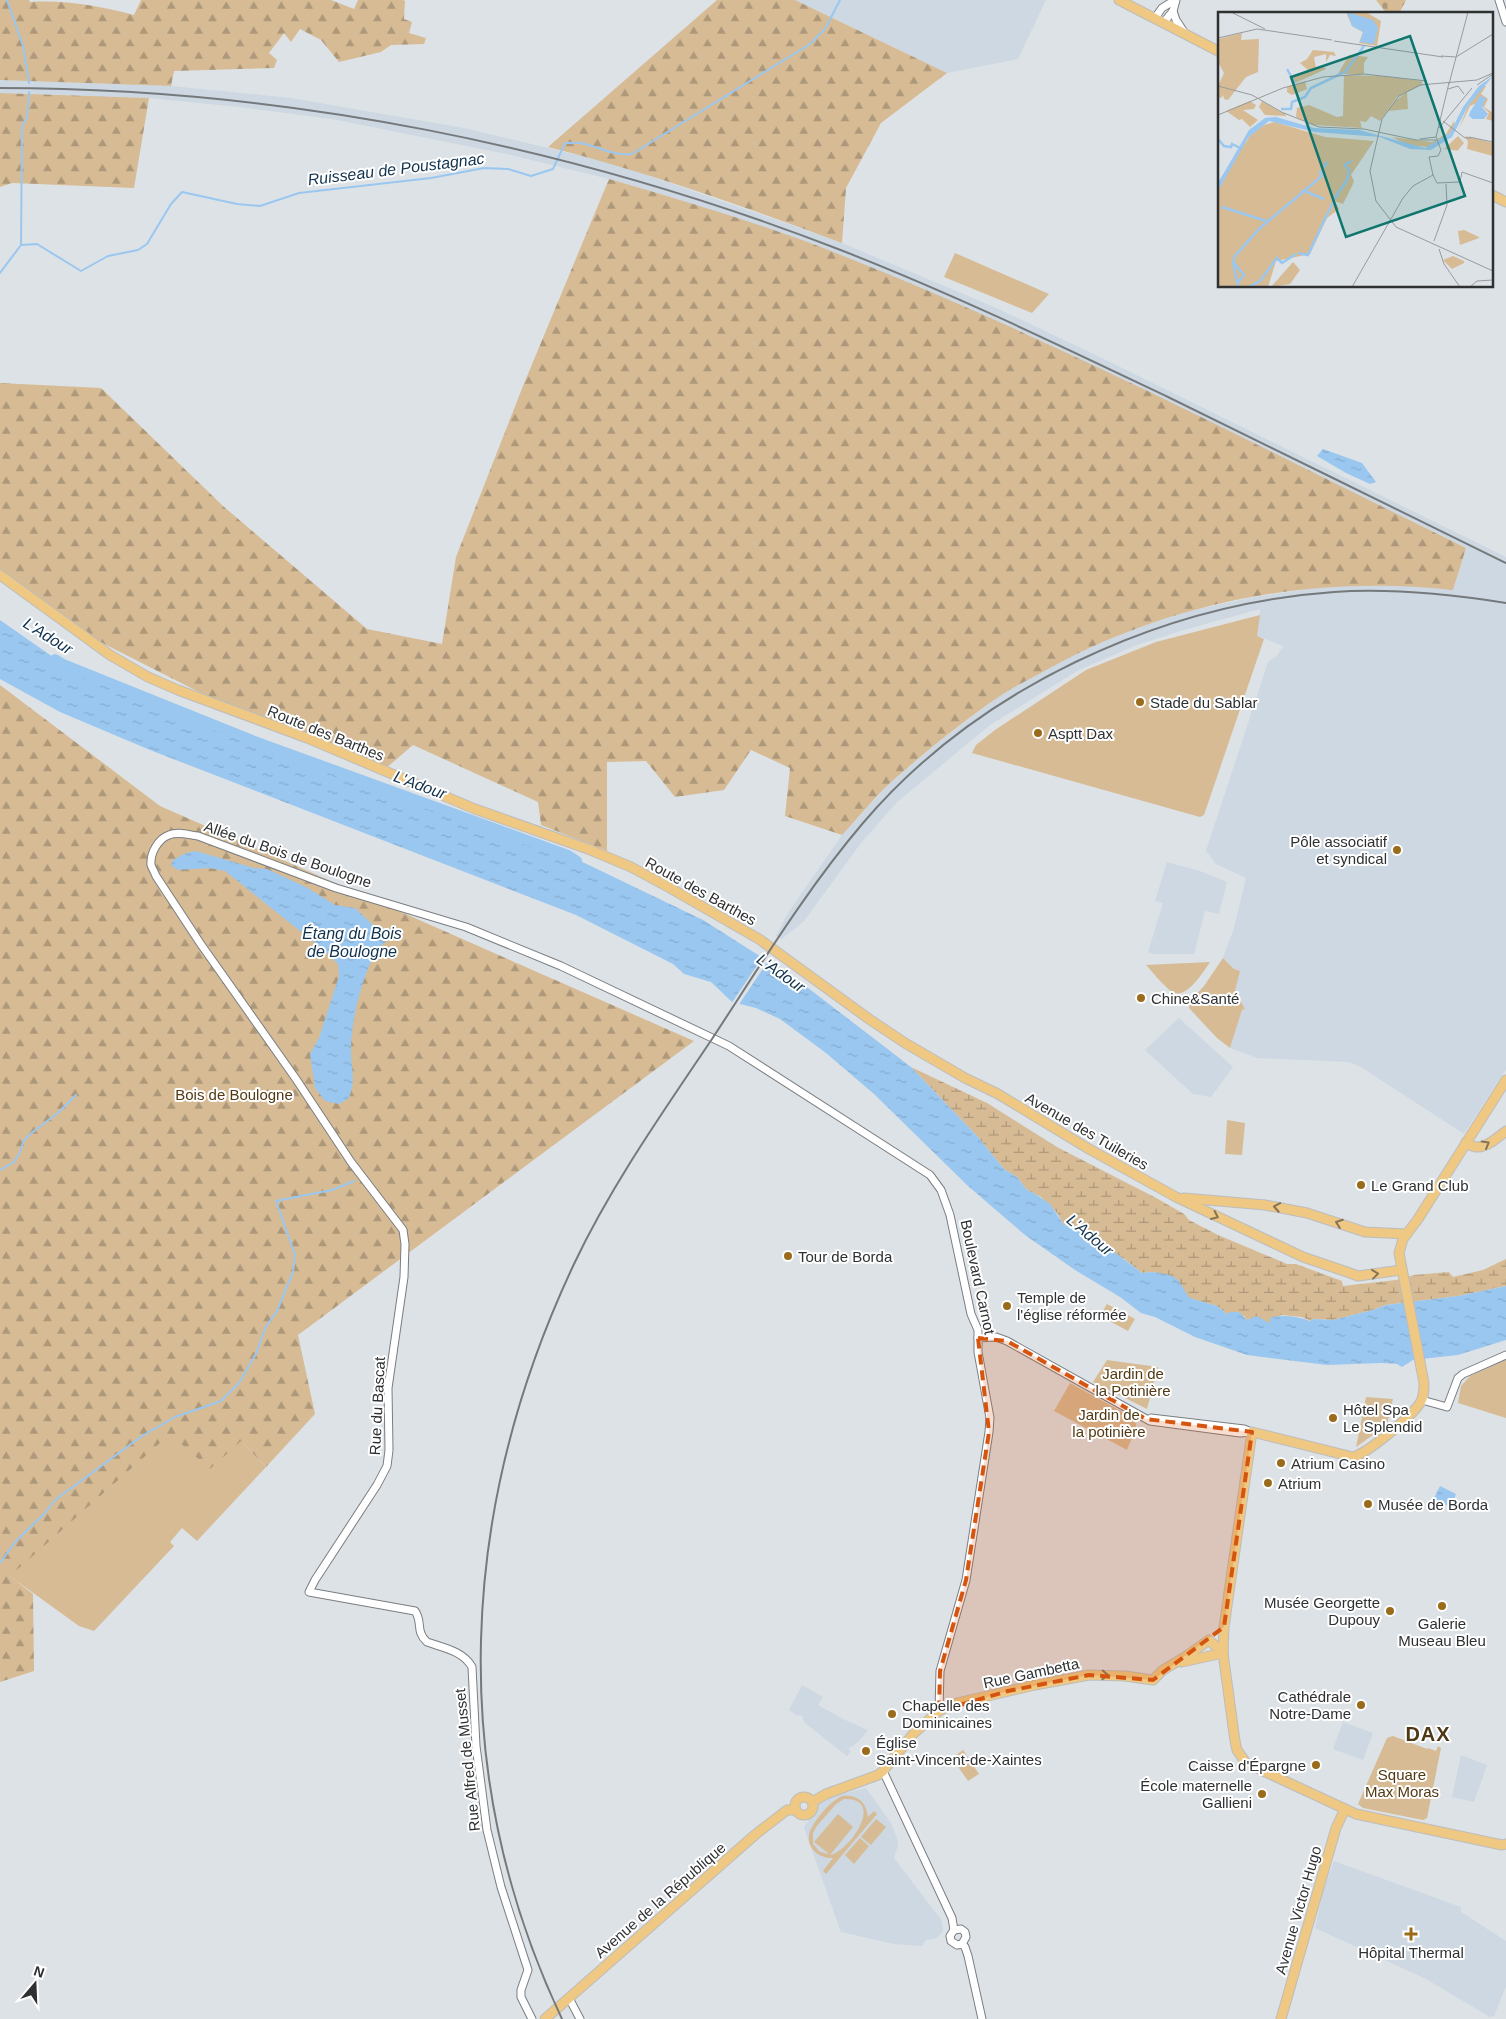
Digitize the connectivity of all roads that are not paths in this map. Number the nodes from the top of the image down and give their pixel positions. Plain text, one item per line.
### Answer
1 (1119, 0) edge
2 (1175, 0) edge
3 (1499, 0) edge
4 (1172, 11) junction
5 (1155, 18) junction
6 (1164, 22) junction
7 (1506, 22) edge
8 (1184, 33) junction
9 (1218, 51) edge
10 (1494, 196) edge
11 (1506, 202) edge
12 (0, 576) edge
13 (783, 955) joint
14 (730, 1046) joint
15 (1506, 1080) edge
16 (1506, 1131) edge
17 (1466, 1142) junction
18 (1176, 1197) junction
19 (403, 1230) joint
20 (1407, 1234) junction
21 (1402, 1273) junction
22 (978, 1338) junction
23 (1506, 1355) edge
24 (1422, 1400) junction
25 (1252, 1432) junction
26 (415, 1611) joint
27 (1224, 1627) junction
28 (1209, 1640) junction
29 (1223, 1653) junction
30 (1174, 1664) junction
31 (939, 1711) junction
32 (883, 1771) junction
33 (1345, 1809) junction
34 (1506, 1844) edge
35 (954, 1930) junction
36 (962, 1944) junction
37 (569, 1998) junction
38 (532, 2019) edge
39 (545, 2019) edge
40 (580, 2019) edge
41 (982, 2019) edge
42 (1280, 2019) edge

1 - 5 main road
2 - 4 street
2 - 5 street
3 - 7 street
4 - 6 street
4 - 8 street
5 - 6 main road
6 - 8 main road
8 - 9 main road
10 - 11 main road
12 - 13 main road, Route des Barthes
13 - 18 main road, Avenue des Tuileries
14 - 19 street, Allée du Bois de Boulogne
14 - 22 street, Boulevard Carnot
15 - 17 main road
17 -> 16 main road
17 - 20 main road
20 -> 18 main road
18 -> 21 main road, Avenue des Tuileries
19 - 26 street, Rue du Bascat
20 - 21 main road
21 - 24 main road
22 - 25 street
22 - 31 street, Boulevard Carnot
23 - 24 street
24 - 25 main road
25 - 27 main road
26 - 38 street, Rue Alfred de Musset
27 - 28 main road
27 - 29 main road
28 - 29 main road
28 - 30 main road
29 - 30 main road
29 - 33 main road
31 -> 30 main road, Rue Gambetta
31 - 32 main road, Rue Gambetta
32 - 35 street
32 - 37 main road, Avenue de la République
33 - 34 main road
33 - 42 main road, Avenue Victor Hugo
35 - 36 street
35 - 36 street
36 - 41 street
37 - 39 main road, Avenue de la République
37 - 40 street

